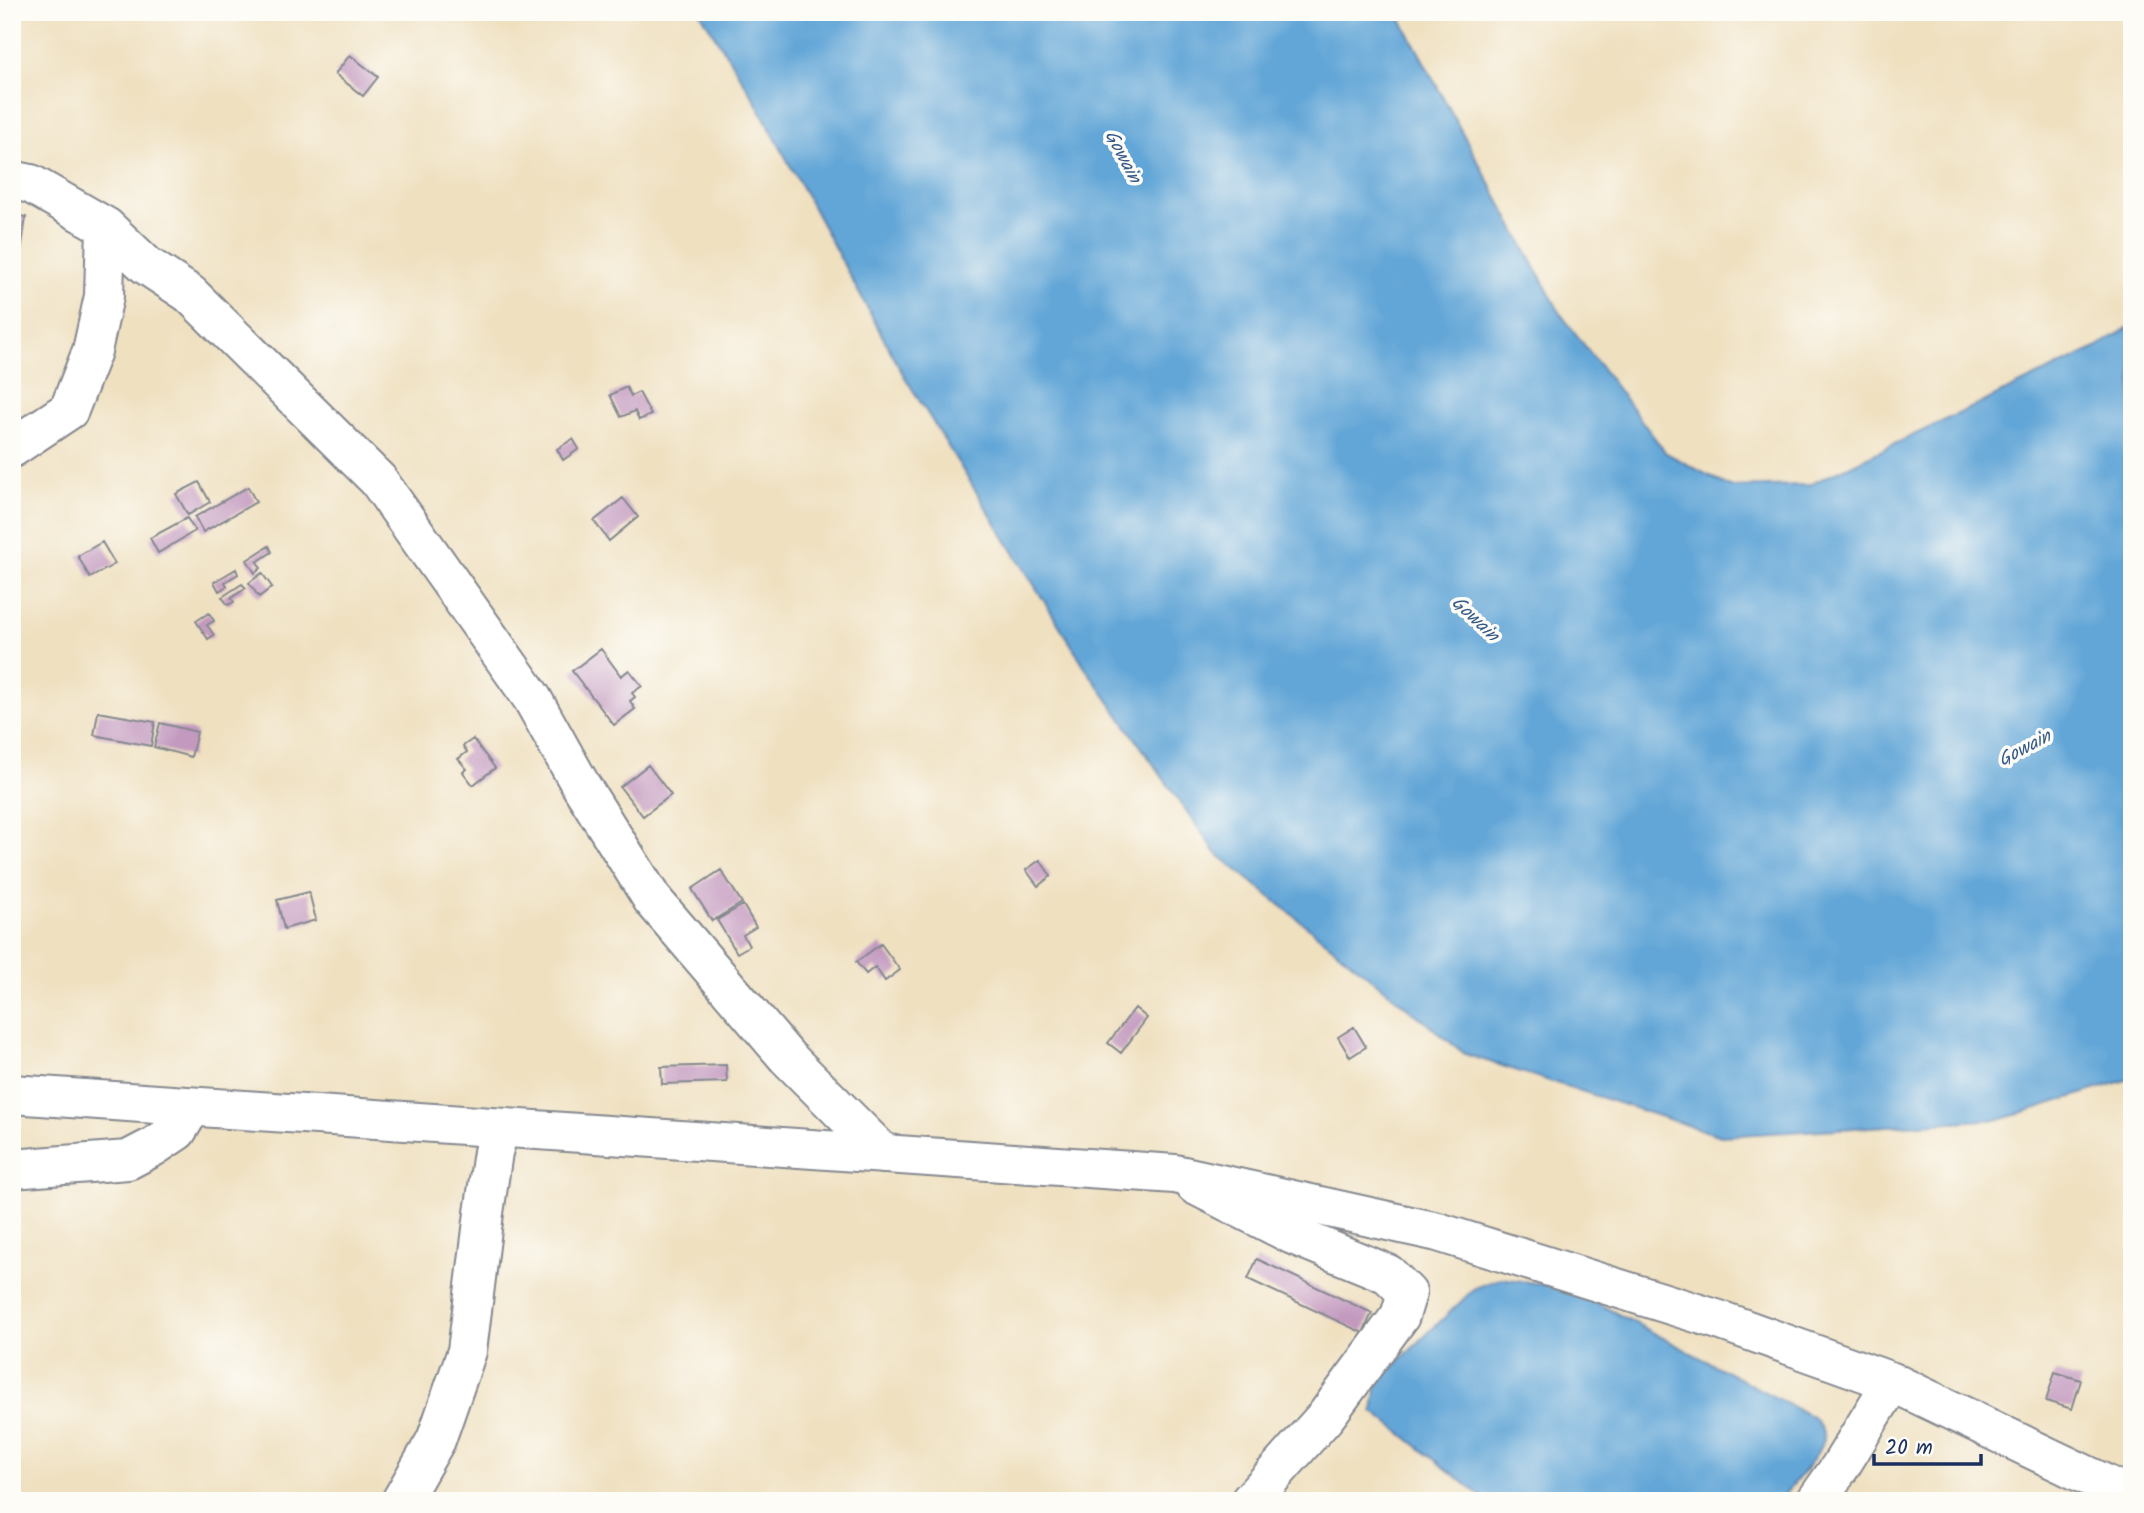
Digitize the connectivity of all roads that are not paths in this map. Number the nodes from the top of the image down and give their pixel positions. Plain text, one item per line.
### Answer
1 (12, 180) edge
2 (106, 227) junction
3 (12, 448) edge
4 (12, 1094) edge
5 (192, 1107) junction
6 (500, 1128) junction
7 (884, 1154) junction
8 (12, 1168) edge
9 (1175, 1174) junction
10 (1892, 1382) junction
11 (2132, 1497) edge
12 (401, 1501) edge
13 (1250, 1501) edge
14 (1816, 1501) edge

1 - 2 main road
2 - 3 main road
2 - 7 main road
4 - 5 main road
5 - 6 main road
5 - 8 main road
6 - 7 main road
6 - 12 main road
7 - 9 main road
9 - 10 main road
9 - 13 main road
10 - 11 main road
10 - 14 main road

